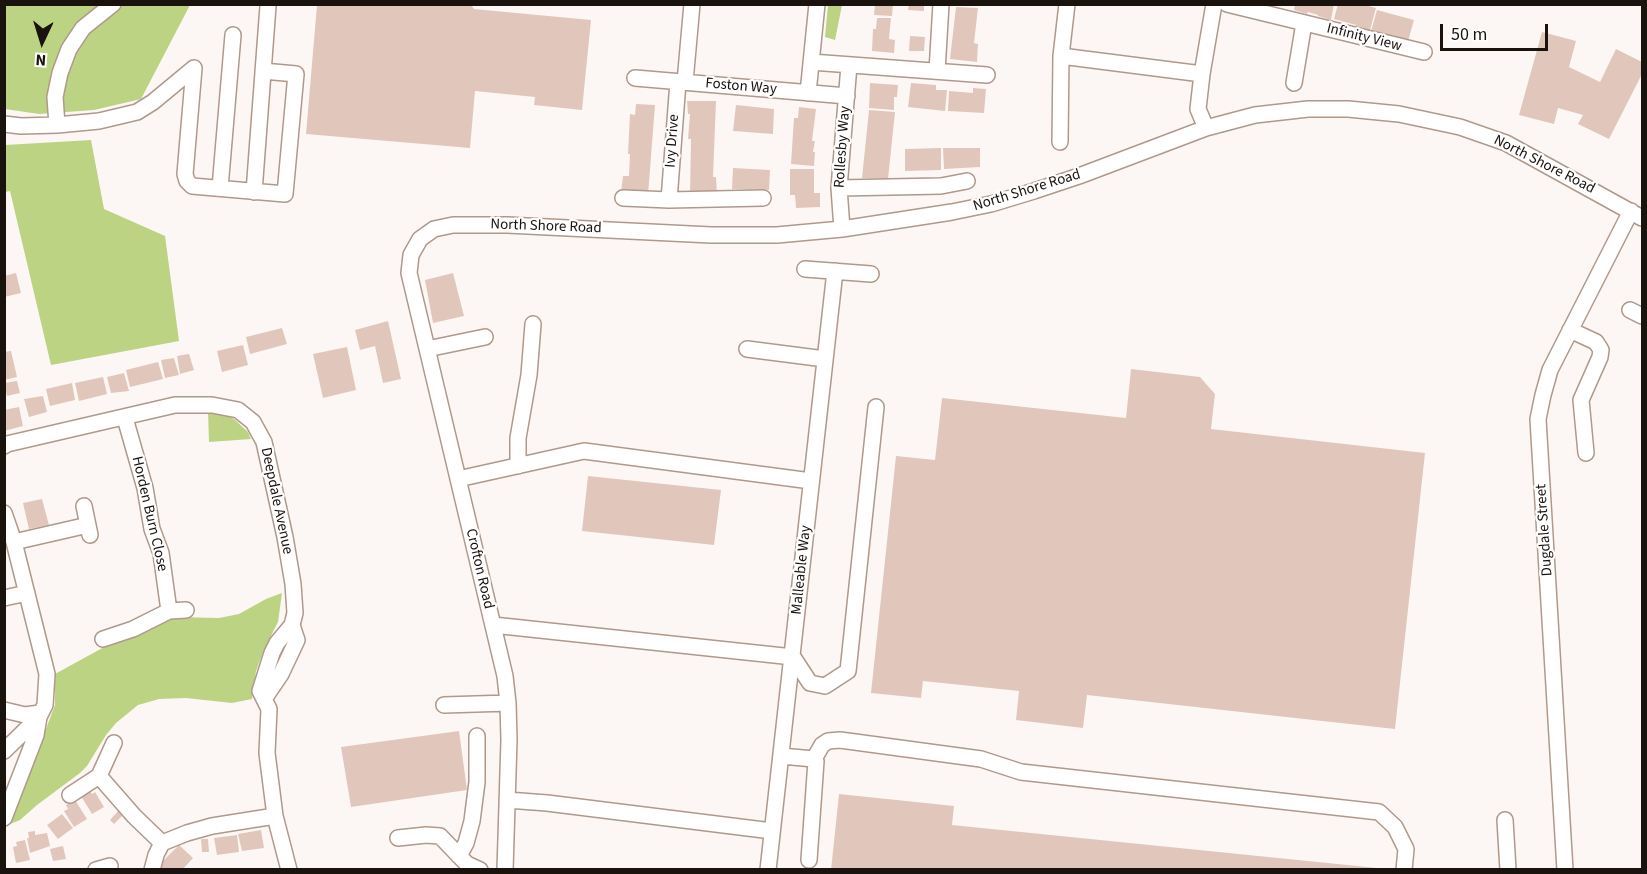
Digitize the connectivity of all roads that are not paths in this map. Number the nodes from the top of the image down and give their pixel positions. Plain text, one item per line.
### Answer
1 (113, 4) edge
2 (692, 4) edge
3 (817, 4) edge
4 (941, 4) edge
5 (1067, 4) edge
6 (1214, 4) edge
7 (1227, 4) edge
8 (268, 6) dead end
9 (1304, 23) junction
10 (233, 36) dead end
11 (1424, 52) dead end
12 (1061, 56) junction
13 (811, 62) junction
14 (849, 65) junction
15 (263, 71) junction
16 (937, 71) junction
17 (1202, 74) junction
18 (987, 75) dead end
19 (634, 78) dead end
20 (681, 82) junction
21 (1294, 83) dead end
22 (165, 92) junction
23 (808, 93) junction
24 (847, 96) junction
25 (190, 111) junction
26 (4, 124) edge
27 (57, 125) junction
28 (1206, 128) junction
29 (1060, 142) dead end
30 (967, 180) dead end
31 (839, 188) junction
32 (220, 189) junction
33 (254, 192) junction
34 (622, 198) dead end
35 (763, 198) dead end
36 (669, 200) junction
37 (1637, 215) edge
38 (842, 229) junction
39 (805, 269) dead end
40 (835, 271) junction
41 (409, 273) joint
42 (872, 274) dead end
43 (533, 324) dead end
44 (1570, 330) junction
45 (484, 337) dead end
46 (427, 349) junction
47 (747, 350) dead end
48 (825, 359) junction
49 (876, 407) dead end
50 (125, 418) junction
51 (4, 446) edge
52 (1586, 453) dead end
53 (523, 465) junction
54 (458, 479) junction
55 (811, 481) junction
56 (84, 506) dead end
57 (4, 513) edge
58 (14, 542) junction
59 (27, 593) junction
60 (4, 598) edge
61 (186, 610) dead end
62 (169, 611) junction
63 (492, 625) junction
64 (103, 639) dead end
65 (793, 657) junction
66 (508, 703) junction
67 (444, 705) dead end
68 (4, 710) edge
69 (39, 715) junction
70 (477, 736) dead end
71 (114, 743) dead end
72 (4, 750) edge
73 (781, 756) junction
74 (814, 759) junction
75 (99, 776) junction
76 (70, 795) dead end
77 (507, 800) junction
78 (275, 816) junction
79 (4, 818) edge
80 (1505, 820) dead end
81 (772, 831) junction
82 (398, 838) dead end
83 (162, 843) junction
84 (459, 856) junction
85 (809, 860) dead end
86 (152, 868) edge
87 (289, 870) edge
88 (480, 870) edge
89 (504, 870) edge
90 (768, 870) edge
91 (1404, 870) edge
92 (1508, 870) edge
93 (1565, 870) edge

1 - 27 street
2 - 20 street, Ivy Drive
3 - 13 street
4 - 16 street
5 - 12 street
6 - 17 street
7 - 9 street, Infinity View
8 - 15 street
9 - 11 street, Infinity View
9 - 21 street
10 - 32 street
12 - 17 street
12 - 29 street
13 - 14 street
13 - 23 street
14 - 16 street
14 - 24 street, Rollesby Way
15 - 33 street
15 - 33 street
16 - 18 street
17 - 28 street
19 - 20 street, Foston Way
20 - 23 street, Foston Way
20 - 36 street, Ivy Drive
22 - 25 street
22 - 25 street
22 - 27 street
23 - 24 street, Foston Way
24 - 31 street, Rollesby Way
25 - 32 street
26 - 27 street
28 - 37 street, North Shore Road
28 - 38 street, North Shore Road
30 - 31 street
31 - 38 street, Rollesby Way
32 - 33 street
34 - 36 street
35 - 36 street
37 - 44 street, Dugdale Street
38 - 41 street, North Shore Road
39 - 40 street
40 - 42 street
40 - 48 street, Malleable Way
41 - 46 street, Crofton Road
43 - 53 street
44 - 52 street
44 - 93 street, Dugdale Street
45 - 46 street
46 - 54 street, Crofton Road
47 - 48 street
48 - 55 street, Malleable Way
49 - 65 street
50 - 51 street, Deepdale Avenue
50 - 62 street, Horden Burn Close
50 - 78 street, Deepdale Avenue
53 - 54 street
53 - 55 street
54 - 63 street, Crofton Road
55 - 65 street, Malleable Way
56 - 58 street
57 - 58 street
58 - 59 street
59 - 60 street
59 - 69 street
61 - 62 street
62 - 64 street
63 - 65 street
63 - 66 street, Crofton Road
65 - 73 street, Malleable Way
66 - 67 street
66 - 77 street, Crofton Road
68 - 69 street
69 - 72 street
69 - 79 street
70 - 84 street
71 - 75 street
73 - 74 street
73 - 81 street, Malleable Way
74 - 85 street
74 - 91 street
75 - 76 street
75 - 83 street
77 - 81 street
77 - 89 street, Crofton Road
78 - 83 street
78 - 87 street
80 - 92 street
81 - 90 street, Malleable Way
82 - 84 street
83 - 86 street
84 - 88 street

